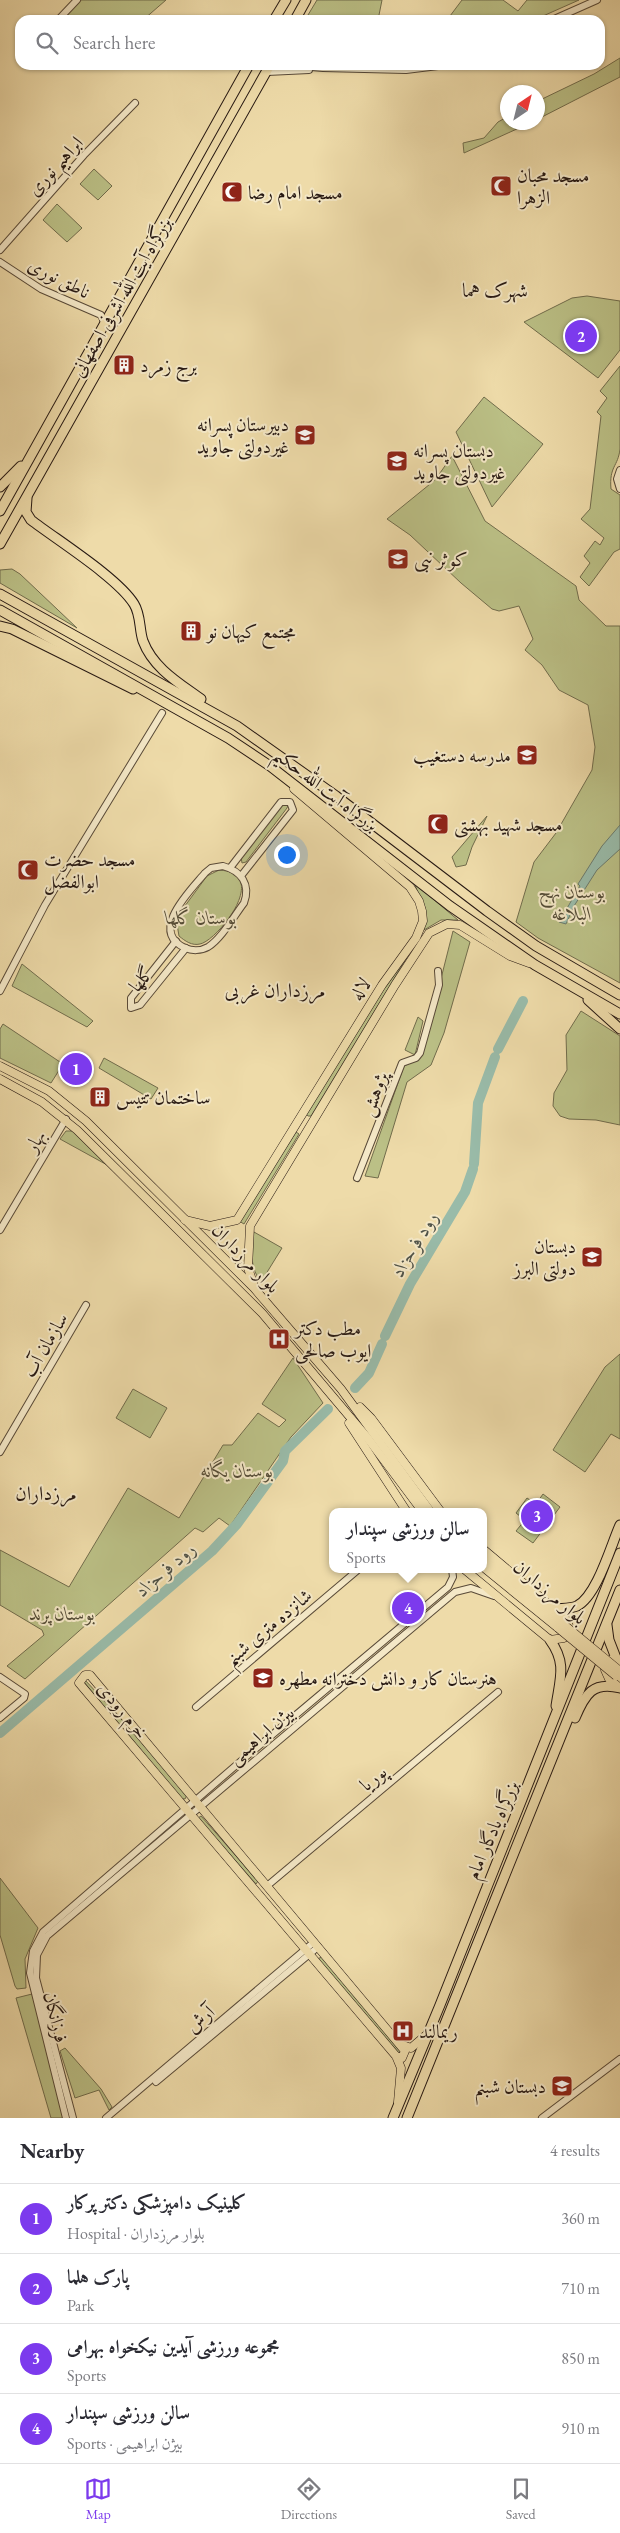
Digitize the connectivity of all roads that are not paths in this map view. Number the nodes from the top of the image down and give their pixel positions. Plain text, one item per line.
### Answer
1 (77, 0) edge
2 (286, 0) edge
3 (306, 0) edge
4 (597, 0) edge
5 (63, 15) edge
6 (277, 15) edge
7 (298, 15) edge
8 (563, 15) edge
9 (246, 70) edge
10 (267, 70) edge
11 (135, 103) dead end
12 (188, 174) junction
13 (205, 182) junction
14 (174, 201) junction
15 (189, 210) junction
16 (0, 250) edge
17 (0, 262) edge
18 (104, 322) junction
19 (30, 457) junction
20 (620, 470) edge
21 (0, 487) edge
22 (620, 489) edge
23 (27, 495) junction
24 (0, 510) edge
25 (0, 544) edge
26 (0, 594) edge
27 (0, 610) edge
28 (0, 626) edge
29 (162, 713) dead end
30 (188, 713) junction
31 (237, 726) junction
32 (270, 766) junction
33 (230, 868) junction
34 (241, 876) junction
35 (176, 941) junction
36 (186, 948) junction
37 (535, 965) junction
38 (438, 972) dead end
39 (0, 990) edge
40 (579, 991) junction
41 (620, 995) edge
42 (620, 1014) edge
43 (620, 1029) edge
44 (0, 1066) edge
45 (0, 1079) edge
46 (66, 1119) junction
47 (357, 1178) dead end
48 (185, 1220) junction
49 (0, 1230) edge
50 (254, 1288) junction
51 (86, 1305) dead end
52 (341, 1389) junction
53 (332, 1396) junction
54 (0, 1452) edge
55 (404, 1508) edge
56 (420, 1508) edge
57 (428, 1508) edge
58 (438, 1508) edge
59 (620, 1525) edge
60 (487, 1552) edge
61 (620, 1553) edge
62 (487, 1562) edge
63 (487, 1570) edge
64 (354, 1573) edge
65 (452, 1573) edge
66 (469, 1573) edge
67 (620, 1590) edge
68 (498, 1597) junction
69 (426, 1607) junction
70 (554, 1609) junction
71 (430, 1613) junction
72 (607, 1623) junction
73 (560, 1626) junction
74 (550, 1640) junction
75 (381, 1644) junction
76 (386, 1650) junction
77 (618, 1659) edge
78 (619, 1674) edge
79 (0, 1677) edge
80 (334, 1684) junction
81 (620, 1688) edge
82 (338, 1690) junction
83 (498, 1692) dead end
84 (196, 1707) dead end
85 (0, 1718) edge
86 (290, 1721) junction
87 (129, 1722) junction
88 (552, 1724) junction
89 (294, 1727) junction
90 (120, 1730) junction
91 (559, 1744) junction
92 (241, 1761) junction
93 (246, 1767) junction
94 (197, 1803) junction
95 (188, 1811) junction
96 (267, 1886) junction
97 (258, 1894) junction
98 (50, 1930) joint
99 (316, 1945) junction
100 (308, 1952) junction
101 (430, 2031) junction
102 (48, 2035) junction
103 (400, 2044) junction
104 (396, 2056) junction
105 (620, 2059) edge
106 (397, 2108) junction
107 (66, 2118) edge
108 (73, 2118) edge
109 (106, 2118) edge
110 (113, 2118) edge
111 (388, 2118) edge
112 (393, 2118) edge
113 (407, 2118) edge
114 (542, 2118) edge

1 - 5 street
2 - 6 highway
3 - 7 highway
4 - 8 street
9 - 12 highway, بزرگراه آیت الله اشرفی اصفهانی
10 - 13 highway, بزرگراه آیت الله اشرفی اصفهانی
11 - 16 street, ابراهیم نوری
12 - 13 highway
12 - 14 highway, بزرگراه آیت الله اشرفی اصفهانی
13 - 15 highway, بزرگراه آیت الله اشرفی اصفهانی
14 - 15 highway
14 - 18 highway, بزرگراه آیت الله اشرفی اصفهانی
15 - 23 highway, بزرگراه آیت الله اشرفی اصفهانی
17 - 18 street, ناطق نوری
18 - 19 highway, بزرگراه آیت الله اشرفی اصفهانی
19 - 21 highway
19 - 24 highway, بزرگراه آیت الله اشرفی اصفهانی
20 - 22 street
23 - 25 highway, بزرگراه آیت الله اشرفی اصفهانی
23 - 31 highway
26 - 31 highway, بزرگراه آیت الله حکیم
27 - 30 highway, بزرگراه آیت الله حکیم
28 - 30 highway
29 - 39 street
30 - 32 highway, بزرگراه آیت الله حکیم
31 - 41 highway, بزرگراه آیت الله حکیم
32 - 37 highway, بزرگراه آیت الله حکیم
32 - 48 main road, لاله
33 - 34 street
33 - 34 street
33 - 35 street
34 - 36 street
35 - 36 street
35 - 36 street, گلها
37 - 40 highway, بزرگراه آیت الله حکیم
37 - 50 main road, لاله
38 - 47 street, پژوهش
40 - 42 highway, بزرگراه آیت الله حکیم
40 - 43 highway
44 - 48 main road, بلوار مرزداران
45 - 46 main road, بلوار مرزداران
46 - 49 street, بهار
46 - 53 main road, بلوار مرزداران
48 - 50 main road, بلوار مرزداران
50 - 52 main road, بلوار مرزداران
51 - 54 street, سازمان آب
52 - 57 main road, بلوار مرزداران
52 - 58 main road
53 - 55 main road
53 - 56 main road, بلوار مرزداران
59 - 70 highway
60 - 70 main road
61 - 88 highway, بزرگراه یادگار امام
62 - 73 main road, بلوار مرزداران
63 - 73 main road, بلوار مرزداران
64 - 84 street, شانزده متری شبنم
65 - 69 street, بیژن ابراهیمی
66 - 68 main road
67 - 72 highway, بزرگراه یادگار امام
68 - 71 street, بیژن ابراهیمی
68 - 74 main road
69 - 71 street
69 - 75 street, بیژن ابراهیمی
70 - 74 main road
71 - 76 street, بیژن ابراهیمی
72 - 77 highway
72 - 91 highway, بزرگراه یادگار امام
73 - 78 main road, بلوار مرزداران, bridge
74 - 88 highway
75 - 76 street
75 - 80 street, بیژن ابراهیمی
76 - 82 street, بیژن ابراهیمی
77 - 81 main road
79 - 85 street
80 - 82 street
80 - 86 street, بیژن ابراهیمی
81 - 91 highway
82 - 89 street, بیژن ابراهیمی
83 - 96 street, پوریا
86 - 89 street
86 - 92 street, بیژن ابراهیمی
87 - 90 main road
87 - 90 main road, خرم رودی
87 - 94 main road, خرم رودی
88 - 101 highway, بزرگراه یادگار امام
89 - 93 street, بیژن ابراهیمی
90 - 95 main road, خرم رودی
91 - 113 highway, بزرگراه یادگار امام
92 - 93 street
92 - 94 street, بیژن ابراهیمی
93 - 94 street, بیژن ابراهیمی
94 - 95 street, بیژن ابراهیمی
94 - 96 main road, خرم رودی
95 - 97 main road, خرم رودی
95 - 98 street, بیژن ابراهیمی
96 - 97 main road
96 - 99 main road, خرم رودی
97 - 100 main road, خرم رودی
98 - 102 street, فرزانگان
99 - 100 street, آرش
99 - 103 main road, خرم رودی
100 - 104 main road, خرم رودی
100 - 109 street, آرش
100 - 110 street, آرش
101 - 103 main road
101 - 106 highway, بزرگراه یادگار امام
102 - 107 street, فرزانگان
102 - 108 street, فرزانگان
103 - 104 main road
104 - 106 main road
105 - 114 street
106 - 111 street
106 - 112 highway, بزرگراه یادگار امام

